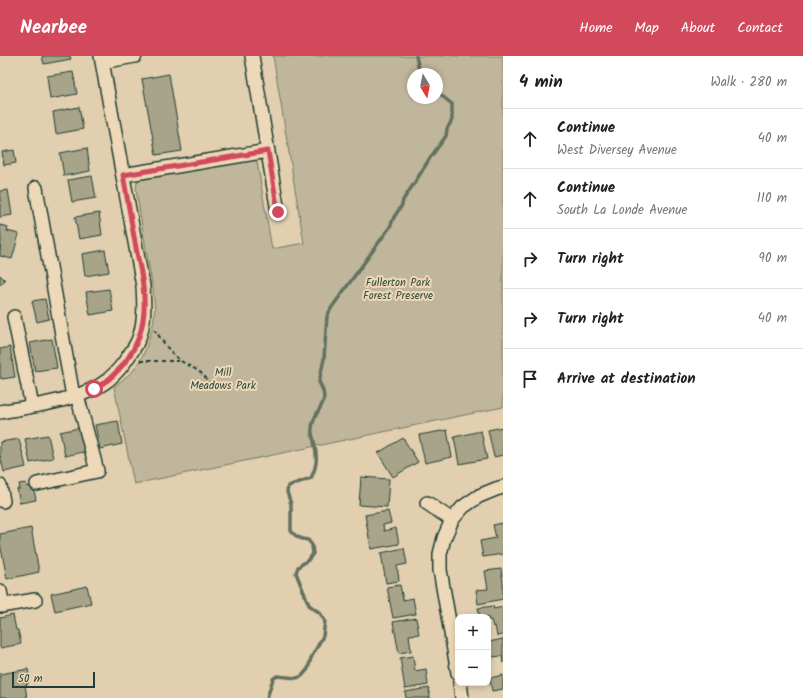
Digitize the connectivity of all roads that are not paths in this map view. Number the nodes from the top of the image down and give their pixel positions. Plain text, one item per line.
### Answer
1 (134, 56) edge
2 (252, 56) edge
3 (102, 59) edge
4 (268, 151) junction
5 (123, 175) junction
6 (36, 188) dead end
7 (278, 212) dead end
8 (14, 317) dead end
9 (75, 396) junction
10 (32, 406) junction
11 (0, 412) edge
12 (37, 484) dead end
13 (0, 486) edge
14 (503, 487) edge
15 (3, 501) dead end
16 (427, 503) dead end
17 (452, 520) junction
18 (0, 591) edge
19 (34, 600) dead end
20 (1, 606) edge
21 (455, 656) edge
22 (460, 686) edge
23 (462, 698) edge

1 - 3 street
2 - 4 street
3 - 5 street
4 - 5 street
4 - 7 street
5 - 9 street
6 - 9 street
8 - 10 street
9 - 10 street
9 - 12 street
10 - 11 street
13 - 15 street
14 - 17 street
16 - 17 street
17 - 21 street
18 - 20 street
19 - 20 street
22 - 23 street

